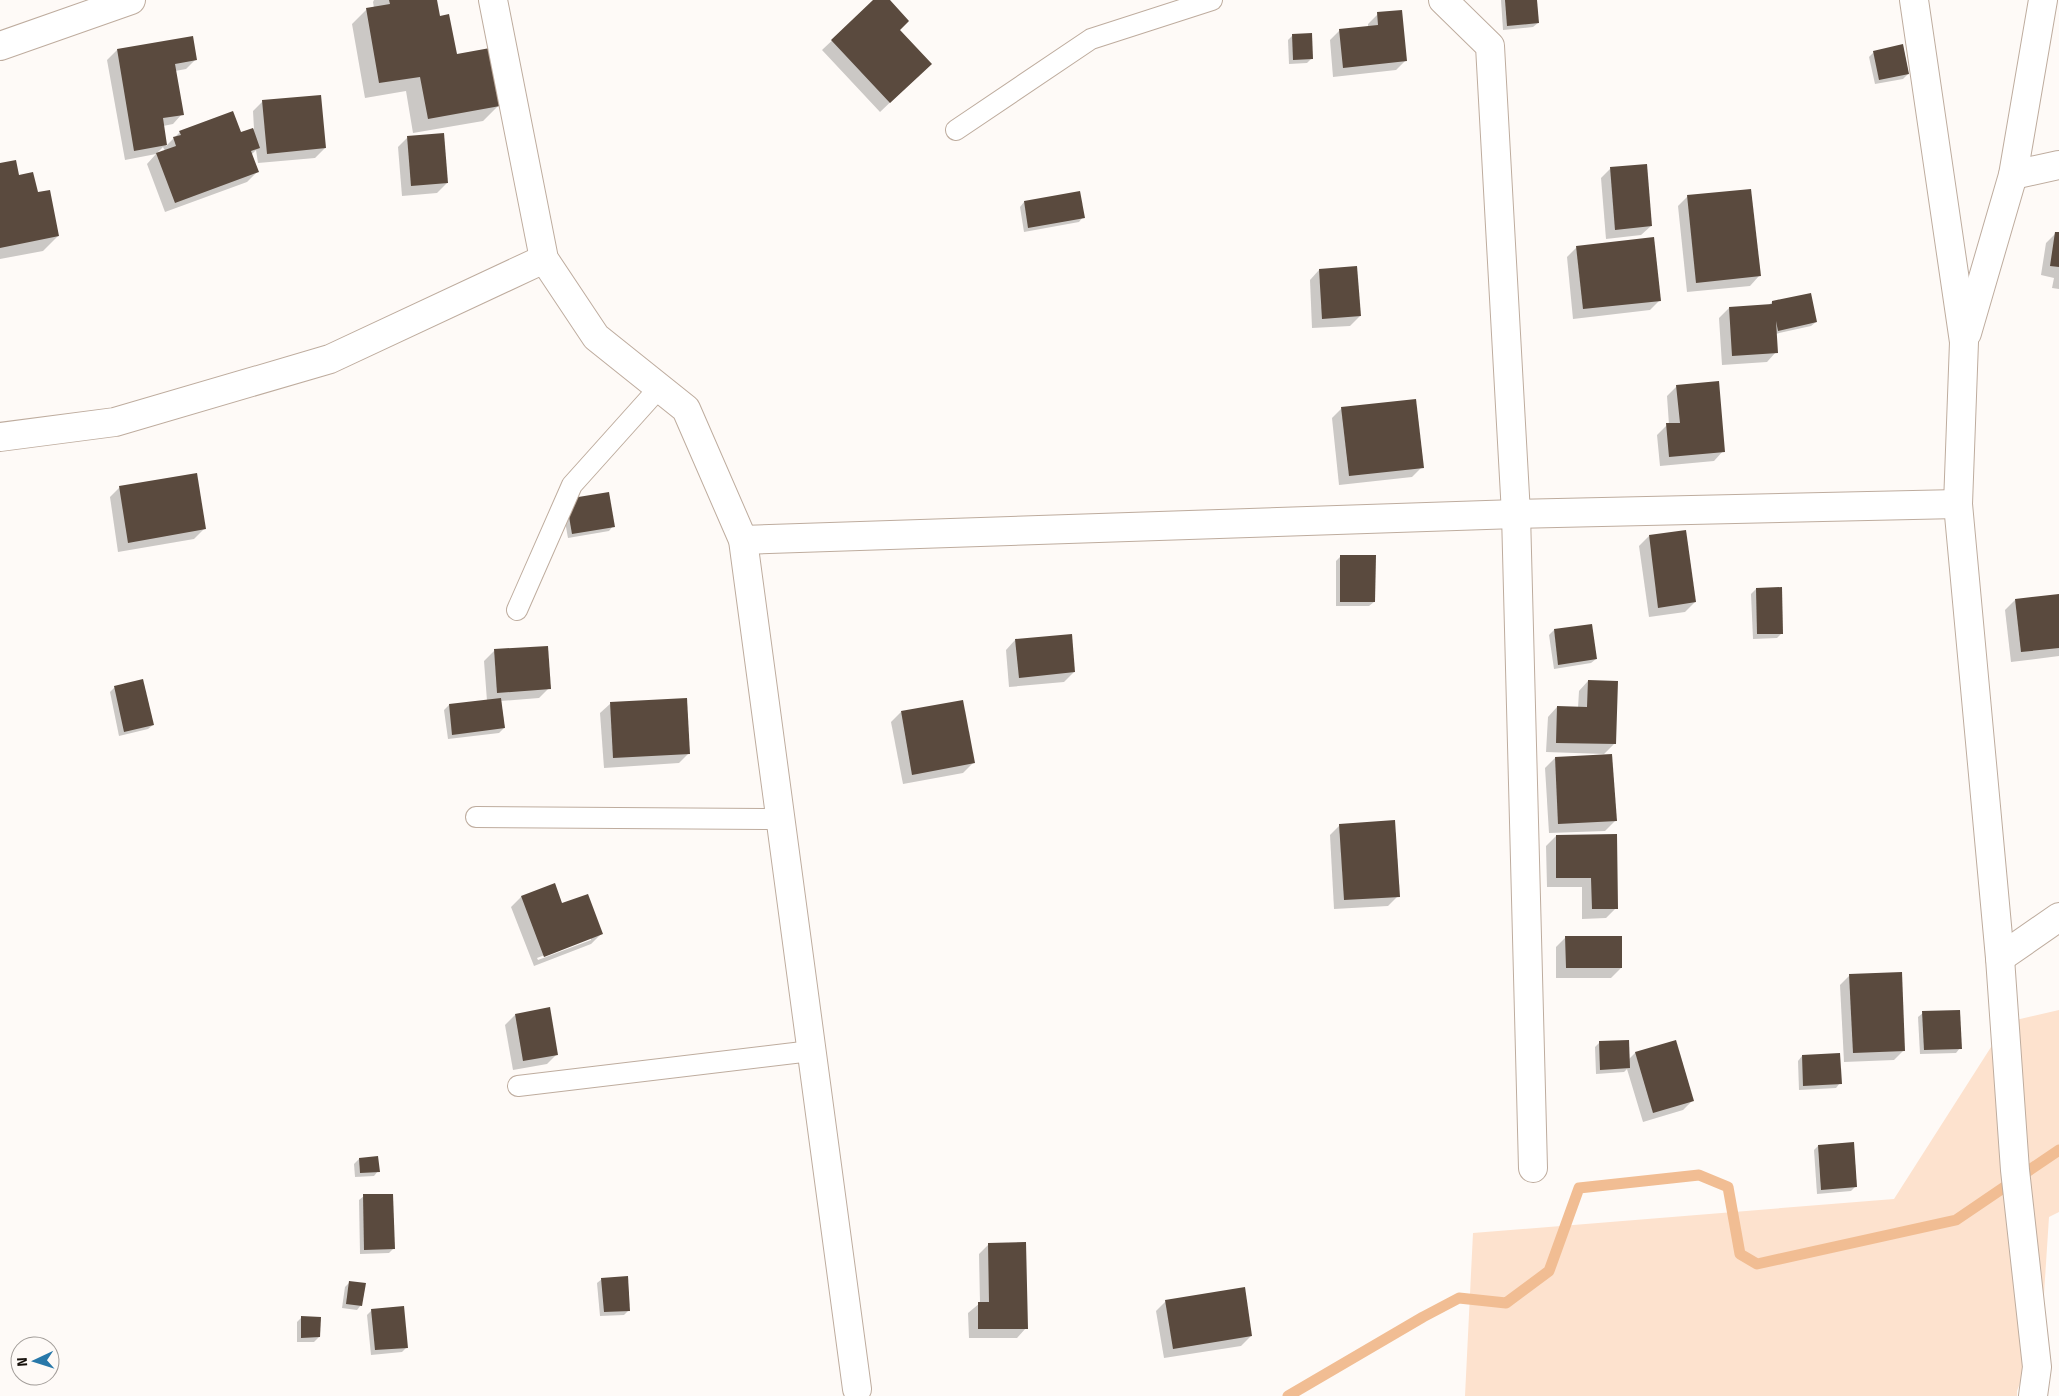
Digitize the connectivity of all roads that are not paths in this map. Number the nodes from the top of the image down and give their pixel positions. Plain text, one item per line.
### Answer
1 (131, 0) edge
2 (492, 0) edge
3 (1212, 0) edge
4 (1443, 0) edge
5 (1914, 0) edge
6 (2043, 0) edge
7 (0, 46) edge
8 (956, 130) dead end
9 (2059, 165) edge
10 (2013, 176) junction
11 (544, 259) junction
12 (1964, 342) junction
13 (659, 388) junction
14 (0, 437) edge
15 (1958, 504) junction
16 (1516, 514) junction
17 (742, 540) junction
18 (517, 610) dead end
19 (476, 817) dead end
20 (780, 819) junction
21 (2059, 917) edge
22 (2000, 958) junction
23 (811, 1051) junction
24 (518, 1086) dead end
25 (1532, 1168) dead end
26 (857, 1389) dead end
27 (2033, 1396) edge

1 - 7 street
2 - 11 street
3 - 8 lane
4 - 16 street
5 - 12 street
6 - 10 street
9 - 10 street
10 - 12 street
11 - 13 street
11 - 14 street
12 - 15 street
13 - 17 street
13 - 18 lane
15 - 16 street
15 - 22 street
16 - 17 street
16 - 25 street
17 - 20 street
19 - 20 lane
20 - 23 street
21 - 22 street
22 - 27 street
23 - 24 lane
23 - 26 street

